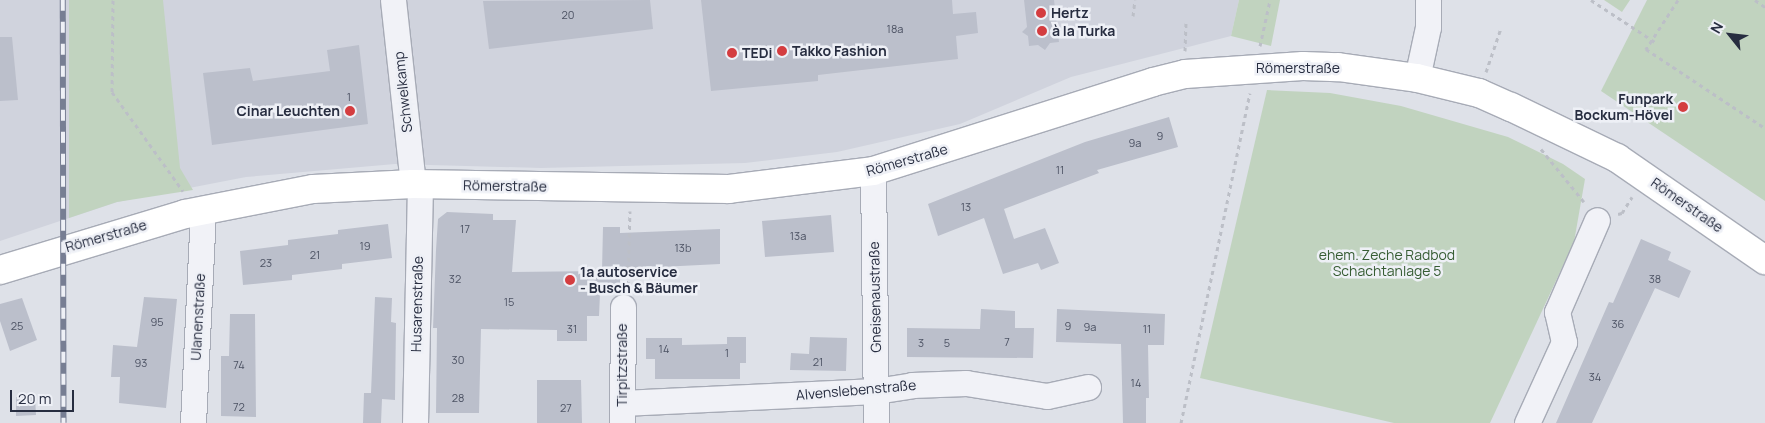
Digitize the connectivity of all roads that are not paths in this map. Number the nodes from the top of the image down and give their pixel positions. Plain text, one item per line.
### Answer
1 (393, 0) edge
2 (1428, 0) edge
3 (1417, 78) junction
4 (873, 171) junction
5 (416, 184) junction
6 (203, 211) junction
7 (1597, 220) road end
8 (1765, 260) edge
9 (0, 270) edge
10 (623, 307) road end
11 (1088, 387) dead end
12 (876, 391) junction
13 (622, 413) edge
14 (193, 423) edge
15 (415, 423) edge
16 (876, 423) edge
17 (1527, 423) edge

1 - 5 street, Schwelkamp
2 - 3 street
3 - 4 main road, Römerstraße
3 - 8 main road, Römerstraße
4 - 5 main road, Römerstraße
4 - 12 street, Gneisenaustraße
5 - 6 main road, Römerstraße
5 - 15 street, Husarenstraße
6 - 9 main road, Römerstraße
6 - 14 street, Ulanenstraße
7 - 17 street
10 - 13 street, Tirpitzstraße
11 - 12 street, Alvenslebenstraße
12 - 13 street, Alvenslebenstraße
12 - 16 street, Gneisenaustraße

